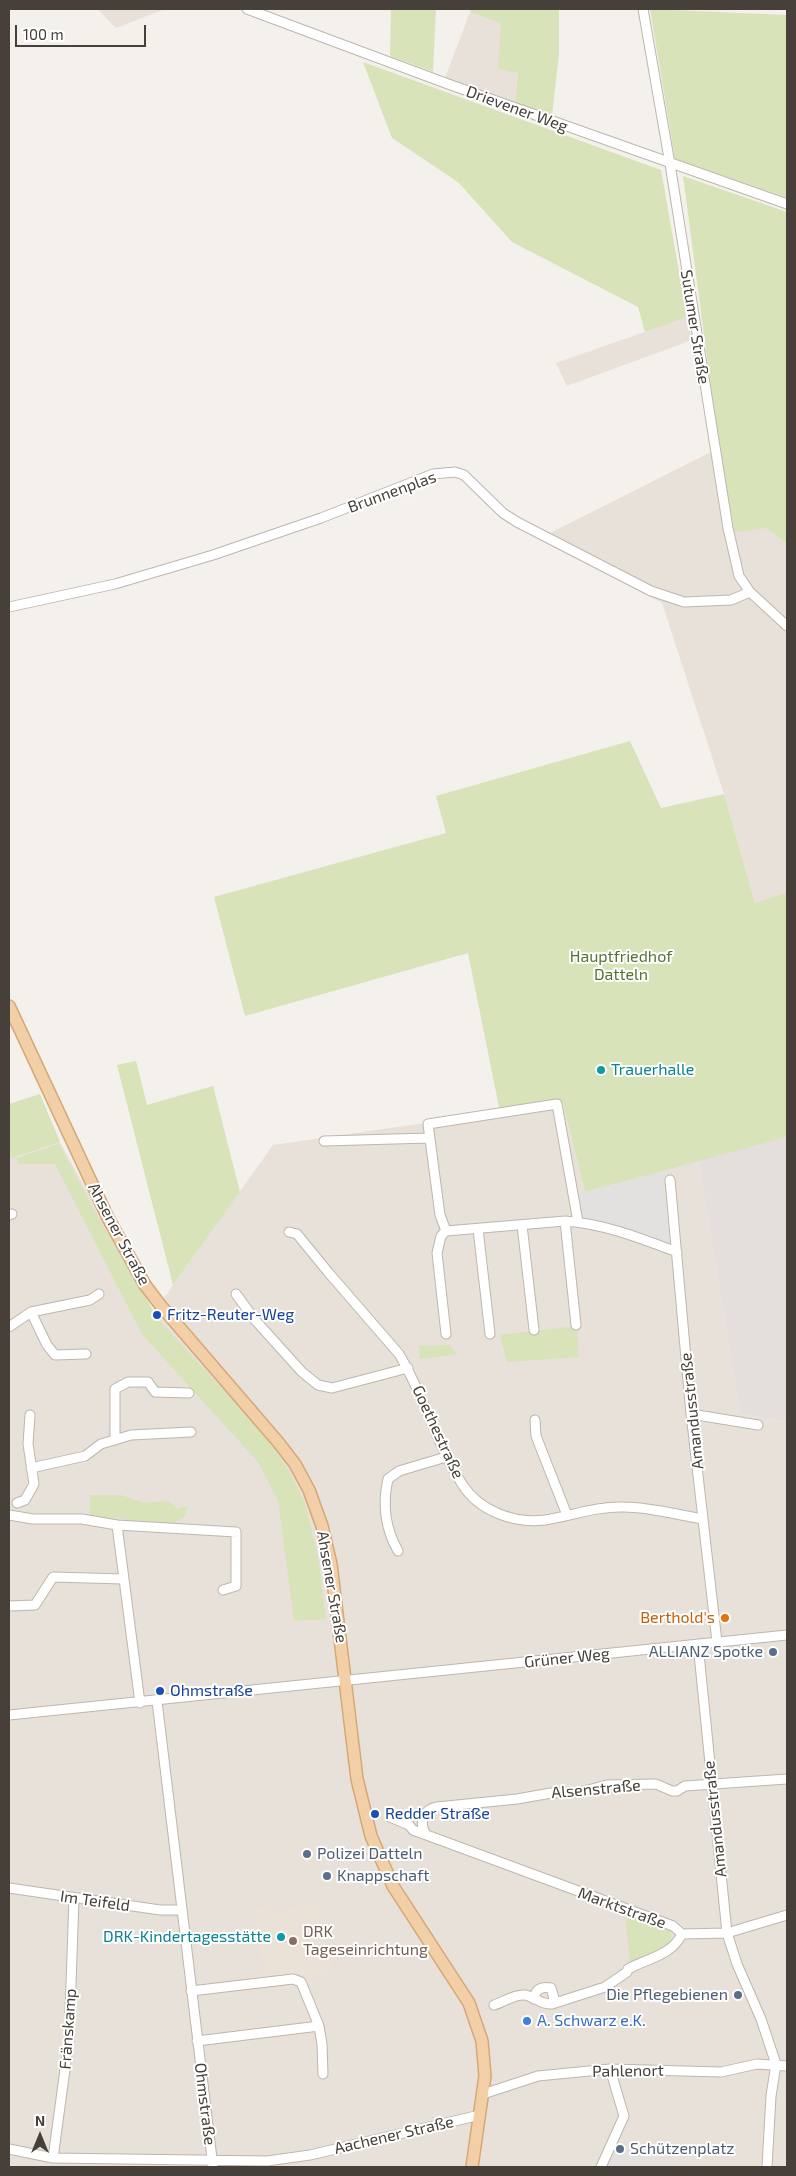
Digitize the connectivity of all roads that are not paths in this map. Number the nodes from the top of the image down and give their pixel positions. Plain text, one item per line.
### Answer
1 (248, 9) edge
2 (643, 9) edge
3 (670, 164) junction
4 (787, 204) edge
5 (750, 592) junction
6 (9, 607) edge
7 (787, 626) edge
8 (9, 1006) edge
9 (429, 1138) junction
10 (324, 1141) dead end
11 (670, 1180) dead end
12 (565, 1222) junction
13 (578, 1222) junction
14 (522, 1225) junction
15 (478, 1229) junction
16 (446, 1231) junction
17 (289, 1232) dead end
18 (677, 1252) junction
19 (99, 1294) dead end
20 (236, 1294) dead end
21 (31, 1312) junction
22 (576, 1325) dead end
23 (9, 1326) edge
24 (534, 1330) dead end
25 (446, 1334) dead end
26 (490, 1334) dead end
27 (86, 1354) dead end
28 (408, 1368) junction
29 (189, 1393) dead end
30 (691, 1414) junction
31 (30, 1415) dead end
32 (535, 1420) dead end
33 (758, 1425) dead end
34 (190, 1432) dead end
35 (116, 1440) junction
36 (446, 1457) junction
37 (31, 1468) junction
38 (13, 1502) edge
39 (13, 1515) edge
40 (567, 1515) junction
41 (703, 1519) junction
42 (118, 1525) junction
43 (398, 1551) dead end
44 (124, 1579) junction
45 (223, 1590) dead end
46 (9, 1606) edge
47 (787, 1635) edge
48 (717, 1642) junction
49 (698, 1644) junction
50 (347, 1680) junction
51 (157, 1700) junction
52 (140, 1703) junction
53 (9, 1715) edge
54 (787, 1779) edge
55 (712, 1785) junction
56 (390, 1817) dead end
57 (425, 1833) junction
58 (9, 1888) edge
59 (74, 1899) junction
60 (181, 1910) junction
61 (787, 1915) edge
62 (727, 1933) junction
63 (682, 1934) junction
64 (191, 1991) junction
65 (534, 1999) junction
66 (552, 2004) junction
67 (494, 2005) dead end
68 (319, 2026) junction
69 (197, 2041) junction
70 (776, 2064) junction
71 (787, 2066) edge
72 (610, 2069) junction
73 (323, 2074) dead end
74 (483, 2094) junction
75 (480, 2115) junction
76 (9, 2149) edge
77 (53, 2158) junction
78 (213, 2164) edge
79 (472, 2167) edge
80 (600, 2167) edge
81 (767, 2167) edge

1 - 3 street, Drievener Weg
2 - 3 street, Sutumer Straße
3 - 4 street, Drievener Weg
3 - 5 street, Sutumer Straße
5 - 6 street, Brunnenplas
5 - 7 street, Sutumer Straße
8 - 50 main road, Ahsener Straße
9 - 10 street
9 - 13 street
9 - 16 street
11 - 18 street, Amandusstraße
12 - 13 street
12 - 14 street
12 - 22 street
13 - 18 street
14 - 15 street
14 - 24 street
15 - 16 street
15 - 26 street
16 - 25 street
17 - 28 street, Goethestraße
18 - 30 street, Amandusstraße
19 - 21 street
20 - 28 street
21 - 23 street
21 - 27 street
28 - 36 street, Goethestraße
29 - 35 street
30 - 33 street
30 - 41 street, Amandusstraße
31 - 37 street
32 - 40 street
34 - 35 street
35 - 37 street
36 - 40 street, Goethestraße
36 - 43 street
37 - 38 street
38 - 39 street
39 - 42 street
40 - 41 street, Goethestraße
41 - 48 street, Amandusstraße
42 - 44 street
42 - 45 street
44 - 46 street
44 - 52 street
47 - 48 street, Grüner Weg
48 - 49 street, Grüner Weg
49 - 50 street, Grüner Weg
49 - 55 street, Amandusstraße
50 - 51 street
50 - 74 main road, Ahsener Straße
51 - 52 street
51 - 60 street, Ohmstraße
52 - 53 street
54 - 55 street, Alsenstraße
55 - 57 street, Alsenstraße
55 - 62 street, Amandusstraße
56 - 57 street, Marktstraße
57 - 63 street, Marktstraße
58 - 59 street, Im Teifeld
59 - 60 street, Im Teifeld
59 - 77 street, Fränskamp
60 - 64 street, Ohmstraße
61 - 62 street, Marktstraße
62 - 63 street, Marktstraße
62 - 70 street
63 - 66 street
64 - 68 street
64 - 69 street, Ohmstraße
65 - 66 street
65 - 66 street
65 - 67 street
68 - 69 street, Ohmstraße
68 - 73 street
69 - 78 street, Ohmstraße
70 - 71 street, Pahlenort
70 - 72 street, Pahlenort
70 - 81 street
72 - 74 street, Pahlenort
72 - 80 street
74 - 75 main road, Ahsener Straße
75 - 78 street, Aachener Straße
75 - 79 main road, Ahsener Straße
76 - 77 street, Aachener Straße
77 - 78 street, Aachener Straße

